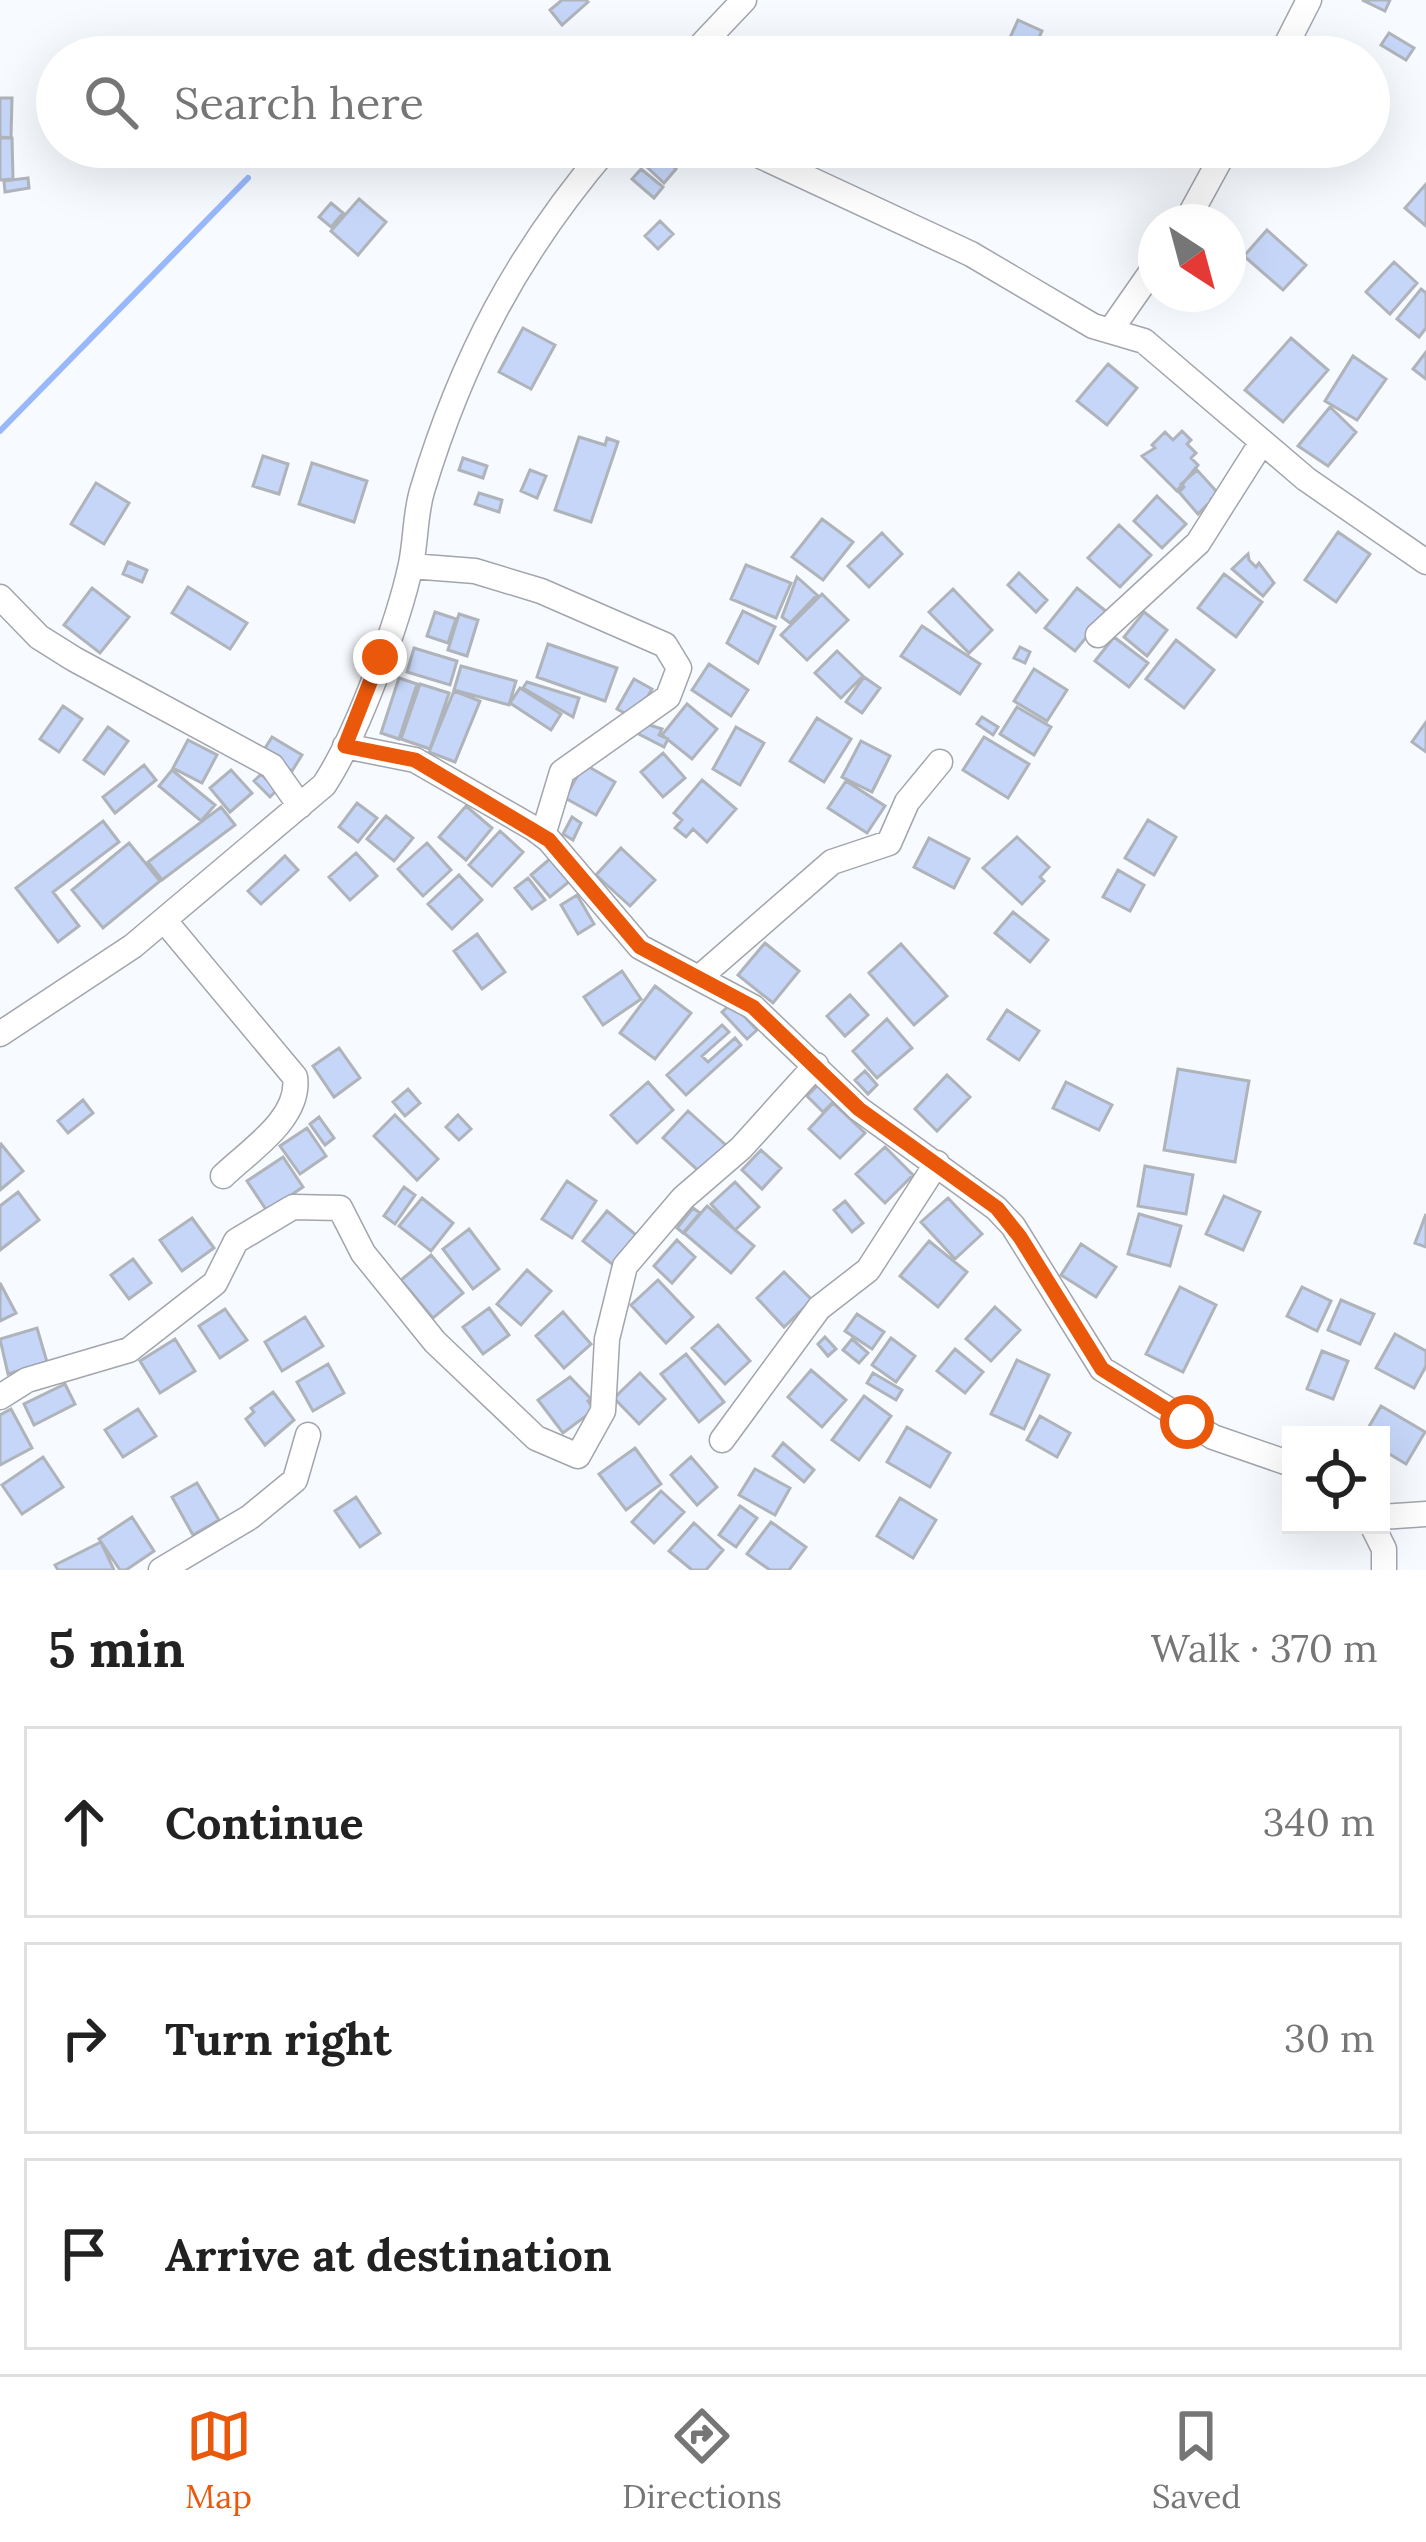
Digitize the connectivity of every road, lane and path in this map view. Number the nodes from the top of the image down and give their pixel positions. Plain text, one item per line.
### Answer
1 (744, 0) edge
2 (1309, 0) edge
3 (710, 36) edge
4 (1291, 36) edge
5 (591, 168) edge
6 (787, 168) edge
7 (1216, 168) edge
8 (1196, 204) edge
9 (1138, 291) edge
10 (1110, 331) junction
11 (1262, 442) junction
12 (1426, 562) edge
13 (411, 566) junction
14 (0, 597) edge
15 (1098, 635) dead end
16 (345, 746) junction
17 (940, 762) dead end
18 (300, 806) junction
19 (543, 835) junction
20 (164, 920) junction
21 (700, 976) junction
22 (0, 1034) edge
23 (816, 1065) junction
24 (937, 1163) junction
25 (223, 1176) dead end
26 (0, 1397) edge
27 (308, 1435) dead end
28 (722, 1439) dead end
29 (1282, 1461) edge
30 (1426, 1514) edge
31 (1390, 1516) edge
32 (1376, 1534) edge
33 (161, 1570) edge
34 (1384, 1570) edge

1 - 3 street
2 - 4 street
5 - 13 street
6 - 10 street
7 - 8 street
9 - 10 street
10 - 11 street
11 - 12 street
11 - 15 street
13 - 16 street
13 - 19 street
14 - 18 street
16 - 18 street
16 - 19 street
17 - 21 street
18 - 20 street
19 - 21 street
20 - 22 street
20 - 25 street
21 - 23 street
23 - 24 street
23 - 26 street
24 - 28 street
24 - 29 street
27 - 33 street
30 - 31 street
32 - 34 street

